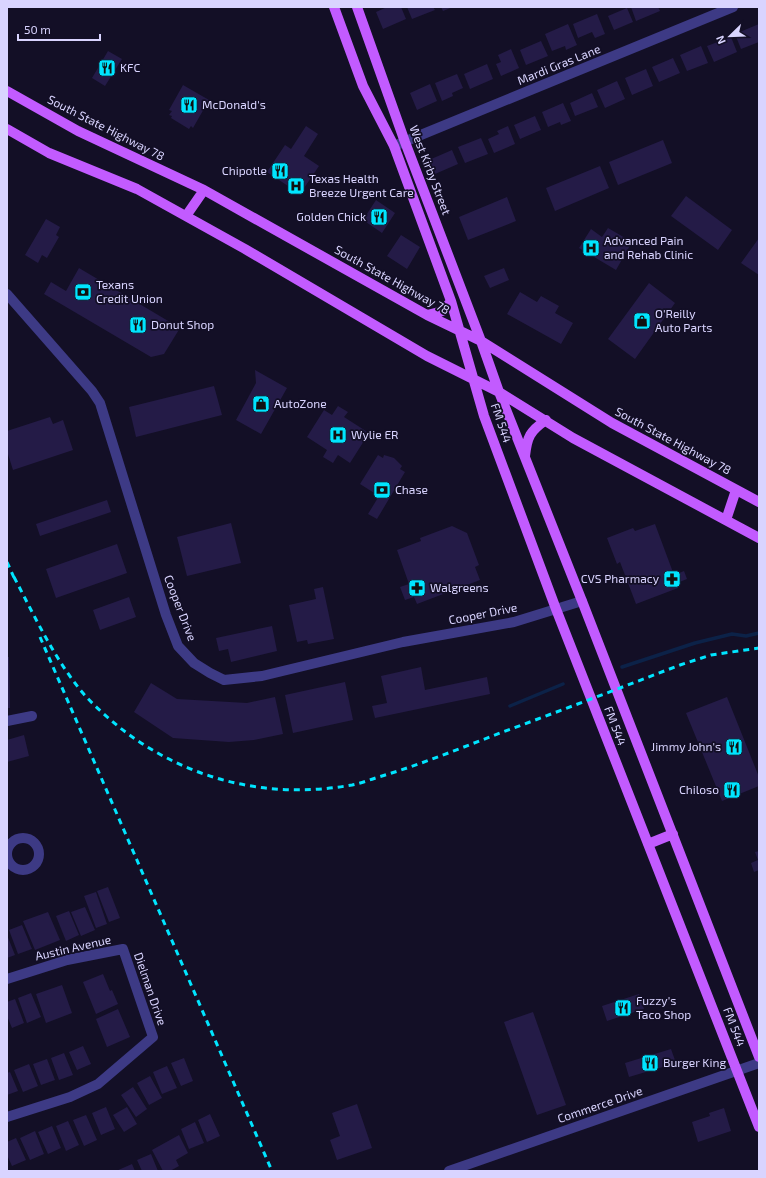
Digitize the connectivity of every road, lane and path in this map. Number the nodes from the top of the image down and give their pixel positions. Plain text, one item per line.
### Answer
1 (334, 7) edge
2 (357, 7) edge
3 (733, 7) edge
4 (7, 91) edge
5 (7, 129) edge
6 (405, 142) junction
7 (394, 146) junction
8 (204, 190) junction
9 (186, 216) junction
10 (7, 294) edge
11 (451, 301) junction
12 (426, 315) junction
13 (458, 330) junction
14 (481, 341) junction
15 (473, 379) junction
16 (499, 392) junction
17 (546, 420) junction
18 (525, 458) junction
19 (736, 490) junction
20 (759, 502) edge
21 (726, 520) junction
22 (759, 538) edge
23 (582, 600) junction
24 (556, 610) junction
25 (32, 716) dead end
26 (7, 721) edge
27 (673, 834) junction
28 (648, 844) junction
29 (123, 949) joint
30 (7, 979) edge
31 (759, 1057) edge
32 (759, 1063) edge
33 (737, 1071) junction
34 (7, 1117) edge
35 (759, 1127) edge
36 (452, 1171) edge

1 - 7 main road, West Kirby Street
2 - 6 main road, West Kirby Street
3 - 6 street, Mardi Gras Lane
4 - 8 main road, South State Highway 78
5 - 9 main road
6 - 7 street, Mardi Gras Lane
6 - 14 main road, West Kirby Street
7 - 11 main road, West Kirby Street
8 - 9 main road
8 - 12 main road, South State Highway 78
9 - 15 main road
10 - 24 street, Cooper Drive
11 - 12 main road
11 - 13 main road, West Kirby Street
12 - 13 main road, South State Highway 78
13 - 14 main road, South State Highway 78
13 - 15 main road, FM 544 / FM 544
14 - 16 main road, FM 544 / FM 544
14 - 19 main road, South State Highway 78
15 - 16 main road
15 - 24 main road, FM 544 / FM 544
16 - 17 main road
16 - 18 main road, FM 544 / FM 544
17 - 18 main road
17 - 21 main road
18 - 23 main road, FM 544 / FM 544
19 - 20 main road, South State Highway 78
19 - 21 main road
21 - 22 main road
23 - 24 street, Cooper Drive
23 - 27 main road, FM 544 / FM 544
24 - 28 main road, FM 544 / FM 544
25 - 26 street
27 - 28 main road
27 - 31 main road, FM 544 / FM 544
28 - 33 main road, FM 544 / FM 544
29 - 30 street, Austin Avenue
29 - 34 street, Dielman Drive
32 - 33 street, Commerce Drive
33 - 35 main road, FM 544 / FM 544
33 - 36 street, Commerce Drive

